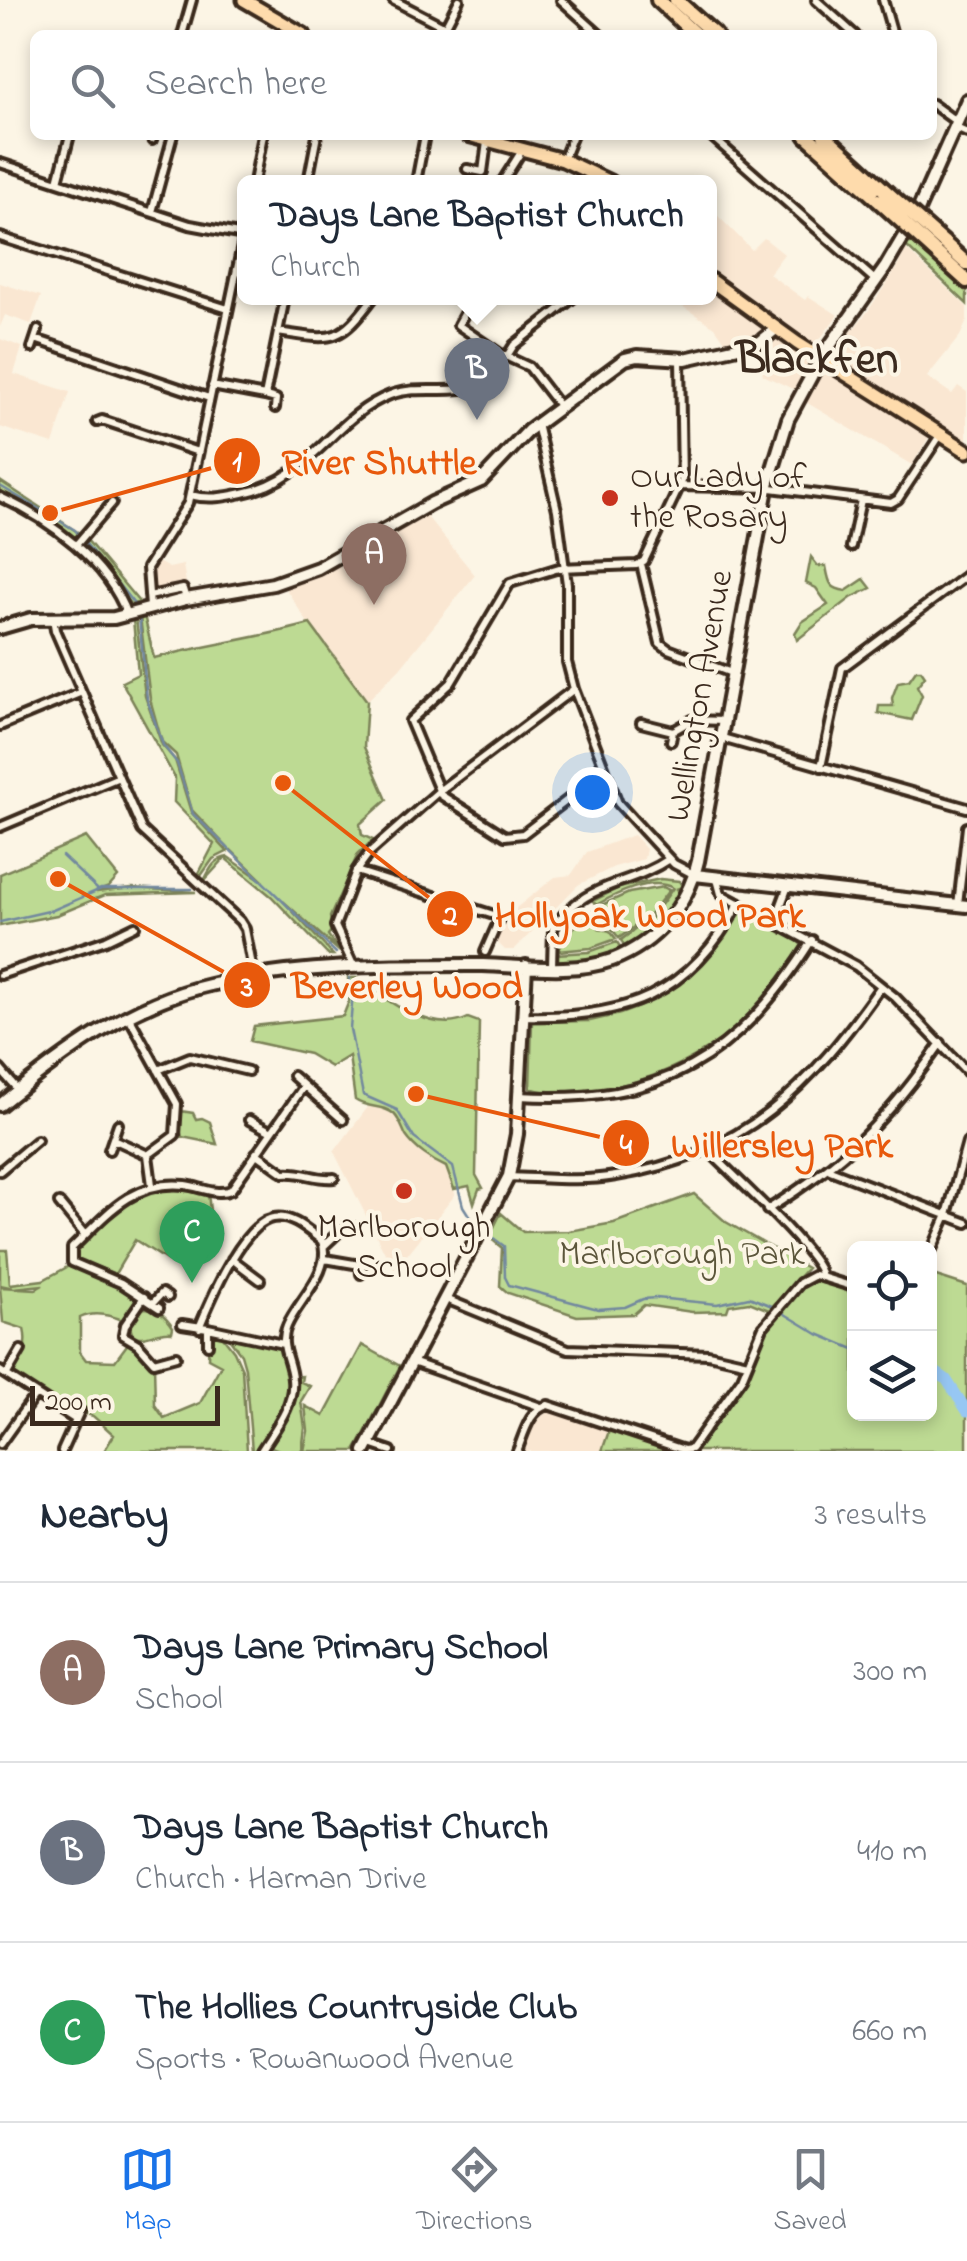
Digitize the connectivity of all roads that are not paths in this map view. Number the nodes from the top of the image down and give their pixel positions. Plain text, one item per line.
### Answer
1 (192, 0) edge
2 (244, 0) edge
3 (393, 0) edge
4 (460, 0) edge
5 (561, 0) edge
6 (658, 0) edge
7 (676, 0) edge
8 (816, 0) edge
9 (883, 0) edge
10 (183, 30) edge
11 (292, 30) edge
12 (441, 30) edge
13 (444, 30) edge
14 (594, 30) edge
15 (691, 30) edge
16 (709, 30) edge
17 (849, 30) edge
18 (890, 30) edge
19 (967, 100) edge
20 (937, 108) edge
21 (960, 128) edge
22 (69, 140) edge
23 (172, 140) edge
24 (263, 140) edge
25 (316, 140) edge
26 (425, 140) edge
27 (482, 140) edge
28 (571, 140) edge
29 (716, 140) edge
30 (812, 140) edge
31 (829, 140) edge
32 (502, 141) edge
33 (487, 142) junction
34 (522, 152) junction
35 (564, 160) junction
36 (0, 162) edge
37 (466, 169) dead end
38 (255, 175) edge
39 (309, 175) edge
40 (417, 175) edge
41 (507, 175) edge
42 (595, 175) edge
43 (58, 181) junction
44 (880, 194) junction
45 (152, 212) junction
46 (237, 232) edge
47 (0, 237) edge
48 (938, 246) junction
49 (967, 264) edge
50 (237, 266) edge
51 (876, 281) junction
52 (967, 281) edge
53 (717, 285) edge
54 (284, 305) edge
55 (367, 305) edge
56 (469, 305) edge
57 (565, 305) edge
58 (228, 309) junction
59 (777, 328) junction
60 (38, 330) dead end
61 (278, 332) junction
62 (35, 340) junction
63 (32, 348) dead end
64 (503, 354) junction
65 (821, 358) junction
66 (680, 359) junction
67 (212, 386) junction
68 (265, 396) junction
69 (209, 398) junction
70 (560, 407) junction
71 (274, 408) dead end
72 (96, 422) dead end
73 (537, 423) junction
74 (941, 434) junction
75 (967, 451) edge
76 (198, 452) junction
77 (680, 486) junction
78 (767, 488) junction
79 (190, 495) junction
80 (0, 496) edge
81 (860, 500) junction
82 (112, 503) dead end
83 (76, 545) junction
84 (851, 547) dead end
85 (641, 564) junction
86 (564, 568) junction
87 (967, 575) edge
88 (150, 602) junction
89 (127, 615) junction
90 (53, 617) junction
91 (0, 628) edge
92 (734, 674) junction
93 (574, 689) junction
94 (82, 692) junction
95 (725, 721) junction
96 (640, 723) dead end
97 (0, 726) edge
98 (673, 731) junction
99 (722, 738) junction
100 (671, 741) dead end
101 (821, 767) junction
102 (605, 771) junction
103 (119, 777) junction
104 (439, 791) junction
105 (967, 808) edge
106 (0, 827) edge
107 (967, 828) edge
108 (669, 859) junction
109 (356, 871) junction
110 (695, 875) junction
111 (717, 879) junction
112 (788, 886) junction
113 (739, 902) junction
114 (963, 906) edge
115 (775, 921) junction
116 (135, 926) dead end
117 (812, 940) junction
118 (485, 952) dead end
119 (354, 966) junction
120 (526, 966) junction
121 (552, 966) junction
122 (0, 975) edge
123 (254, 976) junction
124 (882, 986) junction
125 (129, 1016) junction
126 (522, 1016) junction
127 (942, 1043) junction
128 (0, 1068) edge
129 (158, 1070) junction
130 (248, 1071) dead end
131 (967, 1072) edge
132 (293, 1076) dead end
133 (304, 1086) junction
134 (18, 1090) junction
135 (519, 1096) junction
136 (0, 1105) edge
137 (249, 1120) dead end
138 (344, 1120) dead end
139 (118, 1124) dead end
140 (270, 1132) junction
141 (113, 1139) junction
142 (37, 1140) dead end
143 (967, 1142) edge
144 (706, 1149) junction
145 (109, 1150) dead end
146 (256, 1153) junction
147 (148, 1155) junction
148 (829, 1170) junction
149 (0, 1171) edge
150 (509, 1177) junction
151 (334, 1178) dead end
152 (152, 1185) junction
153 (58, 1203) dead end
154 (767, 1210) junction
155 (947, 1215) junction
156 (967, 1223) edge
157 (353, 1227) dead end
158 (85, 1235) junction
159 (936, 1241) edge
160 (324, 1246) junction
161 (325, 1259) junction
162 (232, 1260) junction
163 (379, 1265) dead end
164 (822, 1276) junction
165 (260, 1280) dead end
166 (847, 1284) edge
167 (165, 1295) dead end
168 (144, 1297) junction
169 (446, 1299) junction
170 (182, 1324) dead end
171 (203, 1328) junction
172 (284, 1344) junction
173 (208, 1345) dead end
174 (22, 1350) dead end
175 (176, 1356) dead end
176 (412, 1362) junction
177 (748, 1364) junction
178 (4, 1373) edge
179 (35, 1394) junction
180 (540, 1406) junction
181 (80, 1410) dead end
182 (76, 1420) junction
183 (0, 1444) edge
184 (367, 1447) edge
185 (62, 1451) edge
186 (262, 1451) edge
187 (391, 1451) edge
188 (517, 1451) edge

1 - 10 street
2 - 11 main road
3 - 12 street
4 - 13 street
5 - 14 street
6 - 15 highway
7 - 16 highway
8 - 17 street
9 - 18 street
19 - 21 street, Wellington Avenue
20 - 21 street
21 - 51 street, Wellington Avenue
22 - 43 street
23 - 45 street
24 - 38 street
25 - 39 street
26 - 40 street
27 - 33 main road
28 - 35 street
29 - 51 street
30 - 44 highway
31 - 44 highway
32 - 33 main road
32 - 34 main road
33 - 37 street
34 - 35 main road
34 - 41 street
35 - 42 main road
36 - 43 street
43 - 45 street
44 - 48 highway, bridge
45 - 46 street
47 - 58 street
48 - 49 highway
48 - 52 highway
50 - 58 street
51 - 65 street, Wellington Avenue
53 - 59 main road
54 - 61 street
55 - 61 street
56 - 64 street
57 - 64 street
58 - 67 street
59 - 65 main road
59 - 66 street
60 - 62 street
61 - 68 street
62 - 63 street
62 - 69 street
64 - 70 street
64 - 79 street
65 - 74 main road
65 - 78 street, Wellington Avenue
66 - 70 street
66 - 77 street
67 - 68 street
67 - 69 street
68 - 71 street
69 - 76 street
70 - 73 street
72 - 76 street
73 - 86 street
73 - 88 street
74 - 75 main road
74 - 81 street
76 - 79 street
77 - 78 street
77 - 85 street
78 - 81 street
78 - 92 street, Wellington Avenue
79 - 88 street
80 - 83 street
81 - 84 street
82 - 83 street
83 - 89 street
85 - 86 street
85 - 92 street
86 - 93 street
86 - 104 street
87 - 101 street
88 - 89 street
89 - 90 street
90 - 91 street
90 - 94 street
92 - 95 street, Wellington Avenue
93 - 102 street
93 - 104 street
94 - 97 street
94 - 103 street
95 - 98 street
95 - 99 street, Wellington Avenue
96 - 98 street
98 - 100 street
99 - 101 street
99 - 110 street, Wellington Avenue
101 - 105 street
102 - 104 street
102 - 108 street
103 - 106 street
103 - 123 street
104 - 109 street
107 - 114 street
108 - 110 street
108 - 121 street
109 - 118 street
109 - 119 street
110 - 111 street
110 - 121 street, Wellington Avenue
111 - 112 street
111 - 113 street
112 - 114 street
112 - 115 street
113 - 115 street
113 - 126 street
115 - 117 street
116 - 122 street
117 - 124 street
117 - 135 street
119 - 120 street, Wellington Avenue
119 - 123 street, Wellington Avenue
120 - 121 street, Wellington Avenue
120 - 126 street
123 - 125 street, Wellington Avenue
124 - 127 street
124 - 144 street
125 - 129 street
125 - 134 street, Wellington Avenue
126 - 135 street
127 - 131 street
127 - 148 street
128 - 134 street
129 - 130 street
129 - 147 street
132 - 133 street
133 - 138 street
133 - 140 street
134 - 136 street, Wellington Avenue
135 - 150 street
137 - 140 street
139 - 141 street
140 - 146 street
141 - 145 street
141 - 147 street
142 - 149 street
143 - 155 street
144 - 150 street
144 - 154 street
146 - 151 street
146 - 152 street
147 - 152 street
148 - 154 street
148 - 155 street
150 - 169 street
152 - 158 street
153 - 158 street
154 - 164 street
155 - 156 street
155 - 159 street
157 - 160 street
158 - 168 street
160 - 161 street
160 - 162 street
161 - 163 street
161 - 172 street
162 - 165 street
162 - 171 street
164 - 166 street
164 - 177 street
167 - 168 street
168 - 175 street
169 - 176 street
169 - 177 street
170 - 171 street
171 - 172 street
171 - 173 street
172 - 186 street
174 - 178 street
176 - 180 street
176 - 184 street
177 - 180 street
178 - 179 street
179 - 182 street
179 - 183 street
180 - 188 street
181 - 182 street
182 - 185 street
184 - 187 street

